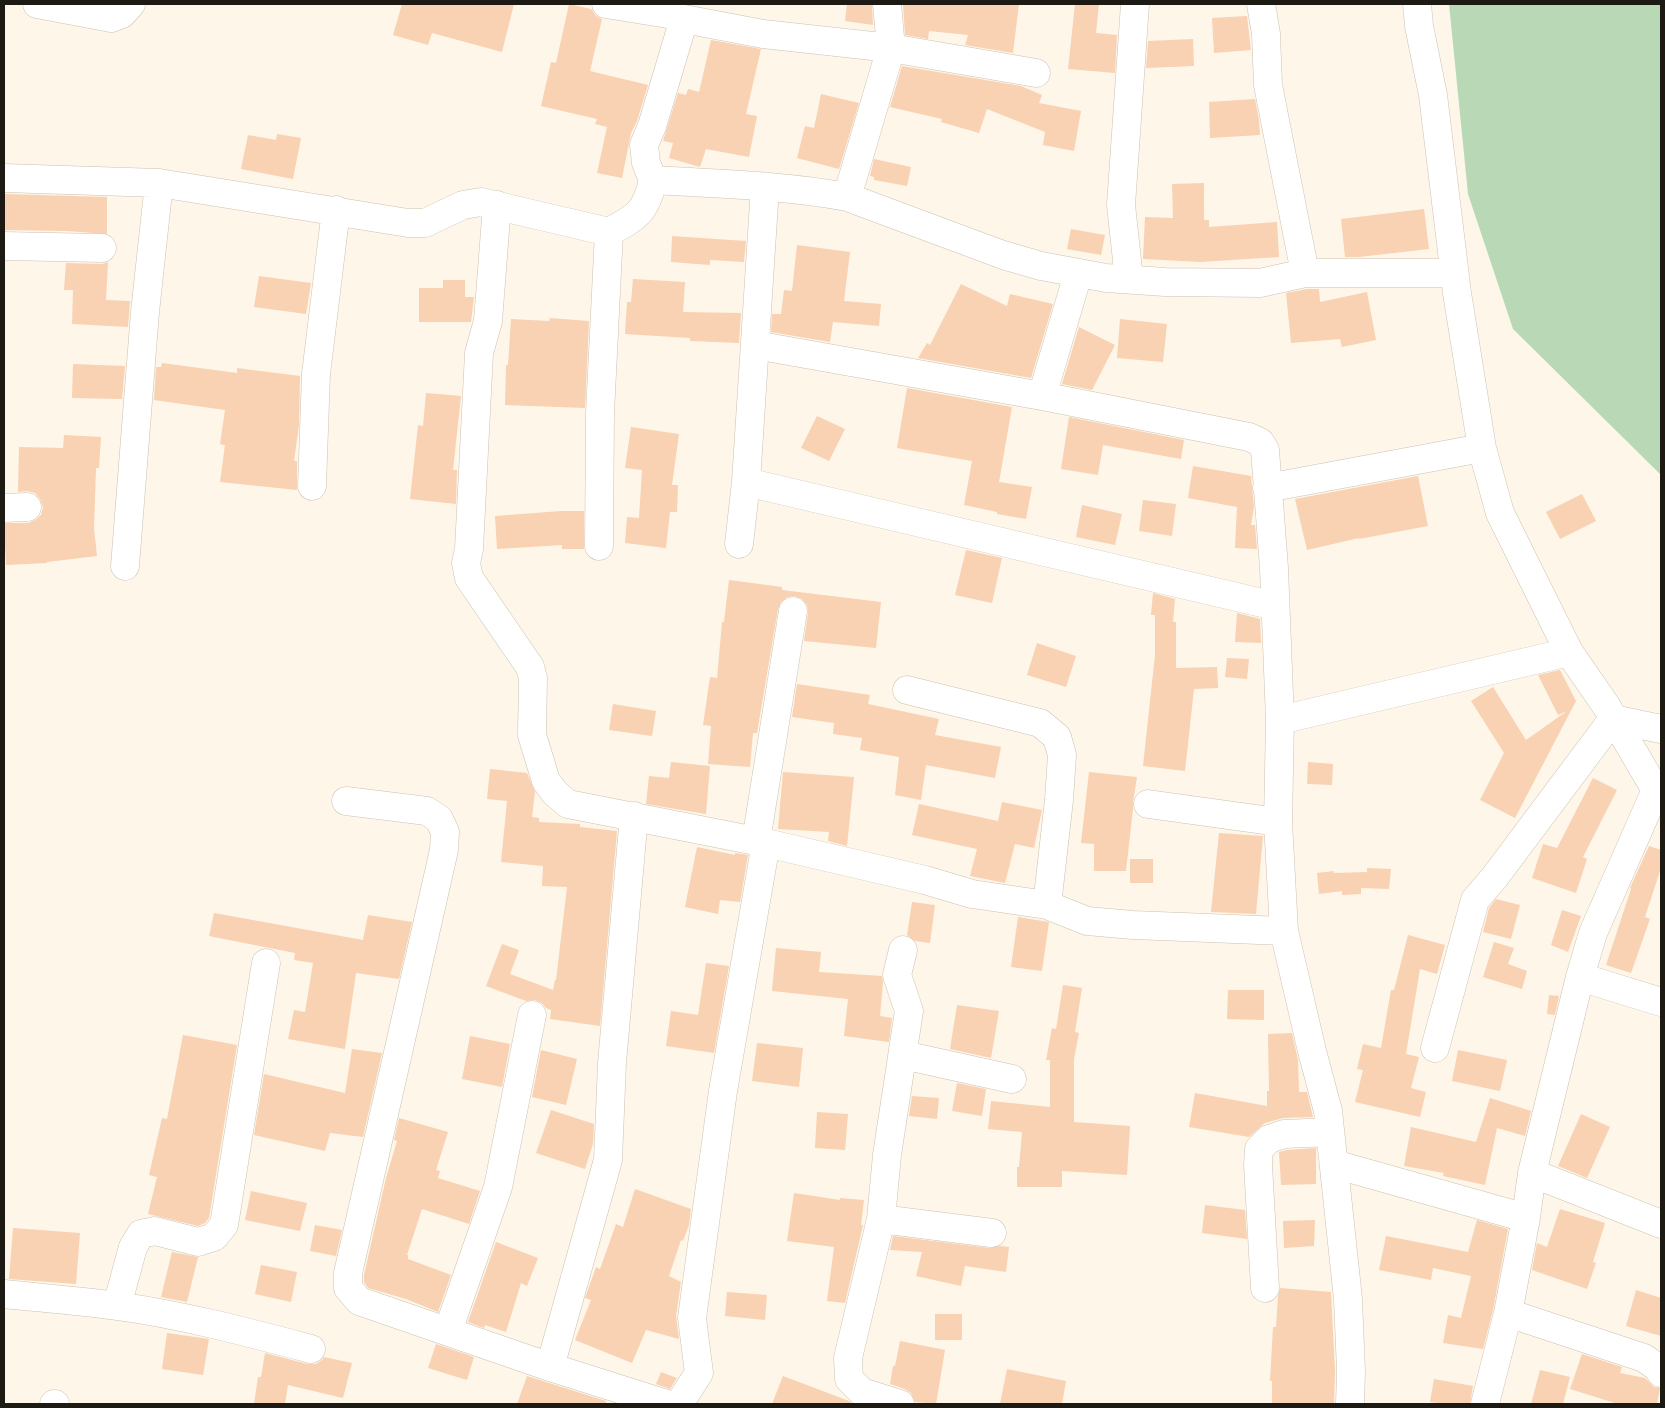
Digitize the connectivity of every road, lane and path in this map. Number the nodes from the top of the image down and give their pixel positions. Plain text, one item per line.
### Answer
1 (37, 4) edge
2 (130, 4) edge
3 (606, 4) edge
4 (887, 4) edge
5 (1135, 4) edge
6 (1261, 4) edge
7 (1417, 4) edge
8 (684, 19) junction
9 (891, 48) junction
10 (1036, 73) dead end
11 (4, 178) edge
12 (653, 180) junction
13 (159, 183) junction
14 (765, 187) junction
15 (847, 197) junction
16 (497, 205) junction
17 (336, 210) junction
18 (609, 232) junction
19 (4, 246) edge
20 (102, 248) dead end
21 (1305, 273) junction
22 (1454, 273) junction
23 (1078, 274) junction
24 (1129, 279) junction
25 (755, 344) junction
26 (1042, 396) junction
27 (1482, 448) junction
28 (746, 482) junction
29 (312, 486) dead end
30 (1267, 488) junction
31 (739, 544) dead end
32 (599, 546) dead end
33 (125, 566) dead end
34 (1275, 606) junction
35 (794, 611) dead end
36 (1569, 652) junction
37 (907, 690) dead end
38 (1613, 719) junction
39 (1280, 720) junction
40 (1661, 729) edge
41 (1659, 794) edge
42 (346, 801) dead end
43 (1148, 804) dead end
44 (634, 816) junction
45 (1278, 822) junction
46 (761, 842) junction
47 (1047, 906) junction
48 (1284, 931) junction
49 (903, 950) dead end
50 (266, 963) dead end
51 (1580, 978) junction
52 (1661, 1002) edge
53 (532, 1015) dead end
54 (1435, 1048) dead end
55 (903, 1055) junction
56 (1012, 1079) dead end
57 (1330, 1132) junction
58 (1334, 1164) junction
59 (1532, 1174) junction
60 (1526, 1218) junction
61 (880, 1219) junction
62 (1661, 1224) edge
63 (992, 1233) dead end
64 (1265, 1288) dead end
65 (4, 1294) edge
66 (117, 1306) junction
67 (1508, 1312) junction
68 (448, 1331) junction
69 (311, 1349) dead end
70 (550, 1367) junction
71 (1661, 1373) edge
72 (667, 1404) edge
73 (679, 1404) edge
74 (900, 1404) edge
75 (1350, 1404) edge
76 (1485, 1404) edge

1 - 2 street
3 - 8 street
4 - 9 street
5 - 24 street
6 - 21 street
7 - 22 street
8 - 9 street
8 - 12 street
9 - 10 street
9 - 15 street
11 - 13 street
12 - 14 street
12 - 18 street
13 - 17 street
13 - 33 street
14 - 15 street
14 - 25 street
15 - 23 street
16 - 17 street
16 - 18 street
16 - 44 street
17 - 29 street
18 - 32 street
19 - 20 street
21 - 22 street
21 - 24 street
22 - 27 street
23 - 24 street
23 - 26 street
25 - 26 street
25 - 28 street
26 - 30 street
27 - 30 street
27 - 36 street
28 - 31 street
28 - 34 street
30 - 34 street
34 - 39 street
35 - 46 street
36 - 38 street
36 - 39 street
37 - 47 street
38 - 40 street
38 - 41 street
38 - 54 street
39 - 45 street
41 - 51 street
42 - 68 street
43 - 45 street
44 - 46 street
44 - 70 street
45 - 48 street
46 - 47 street
46 - 73 street
47 - 48 street
48 - 57 street
49 - 55 street
50 - 66 street
51 - 52 street
51 - 59 street
53 - 68 street
55 - 56 street
55 - 61 street
57 - 58 street
57 - 64 street
58 - 60 street
58 - 75 street
59 - 60 street
59 - 62 street
60 - 67 street
61 - 63 street
61 - 74 street
65 - 66 street
66 - 69 street
67 - 71 street
67 - 76 street
68 - 70 street
70 - 72 street

